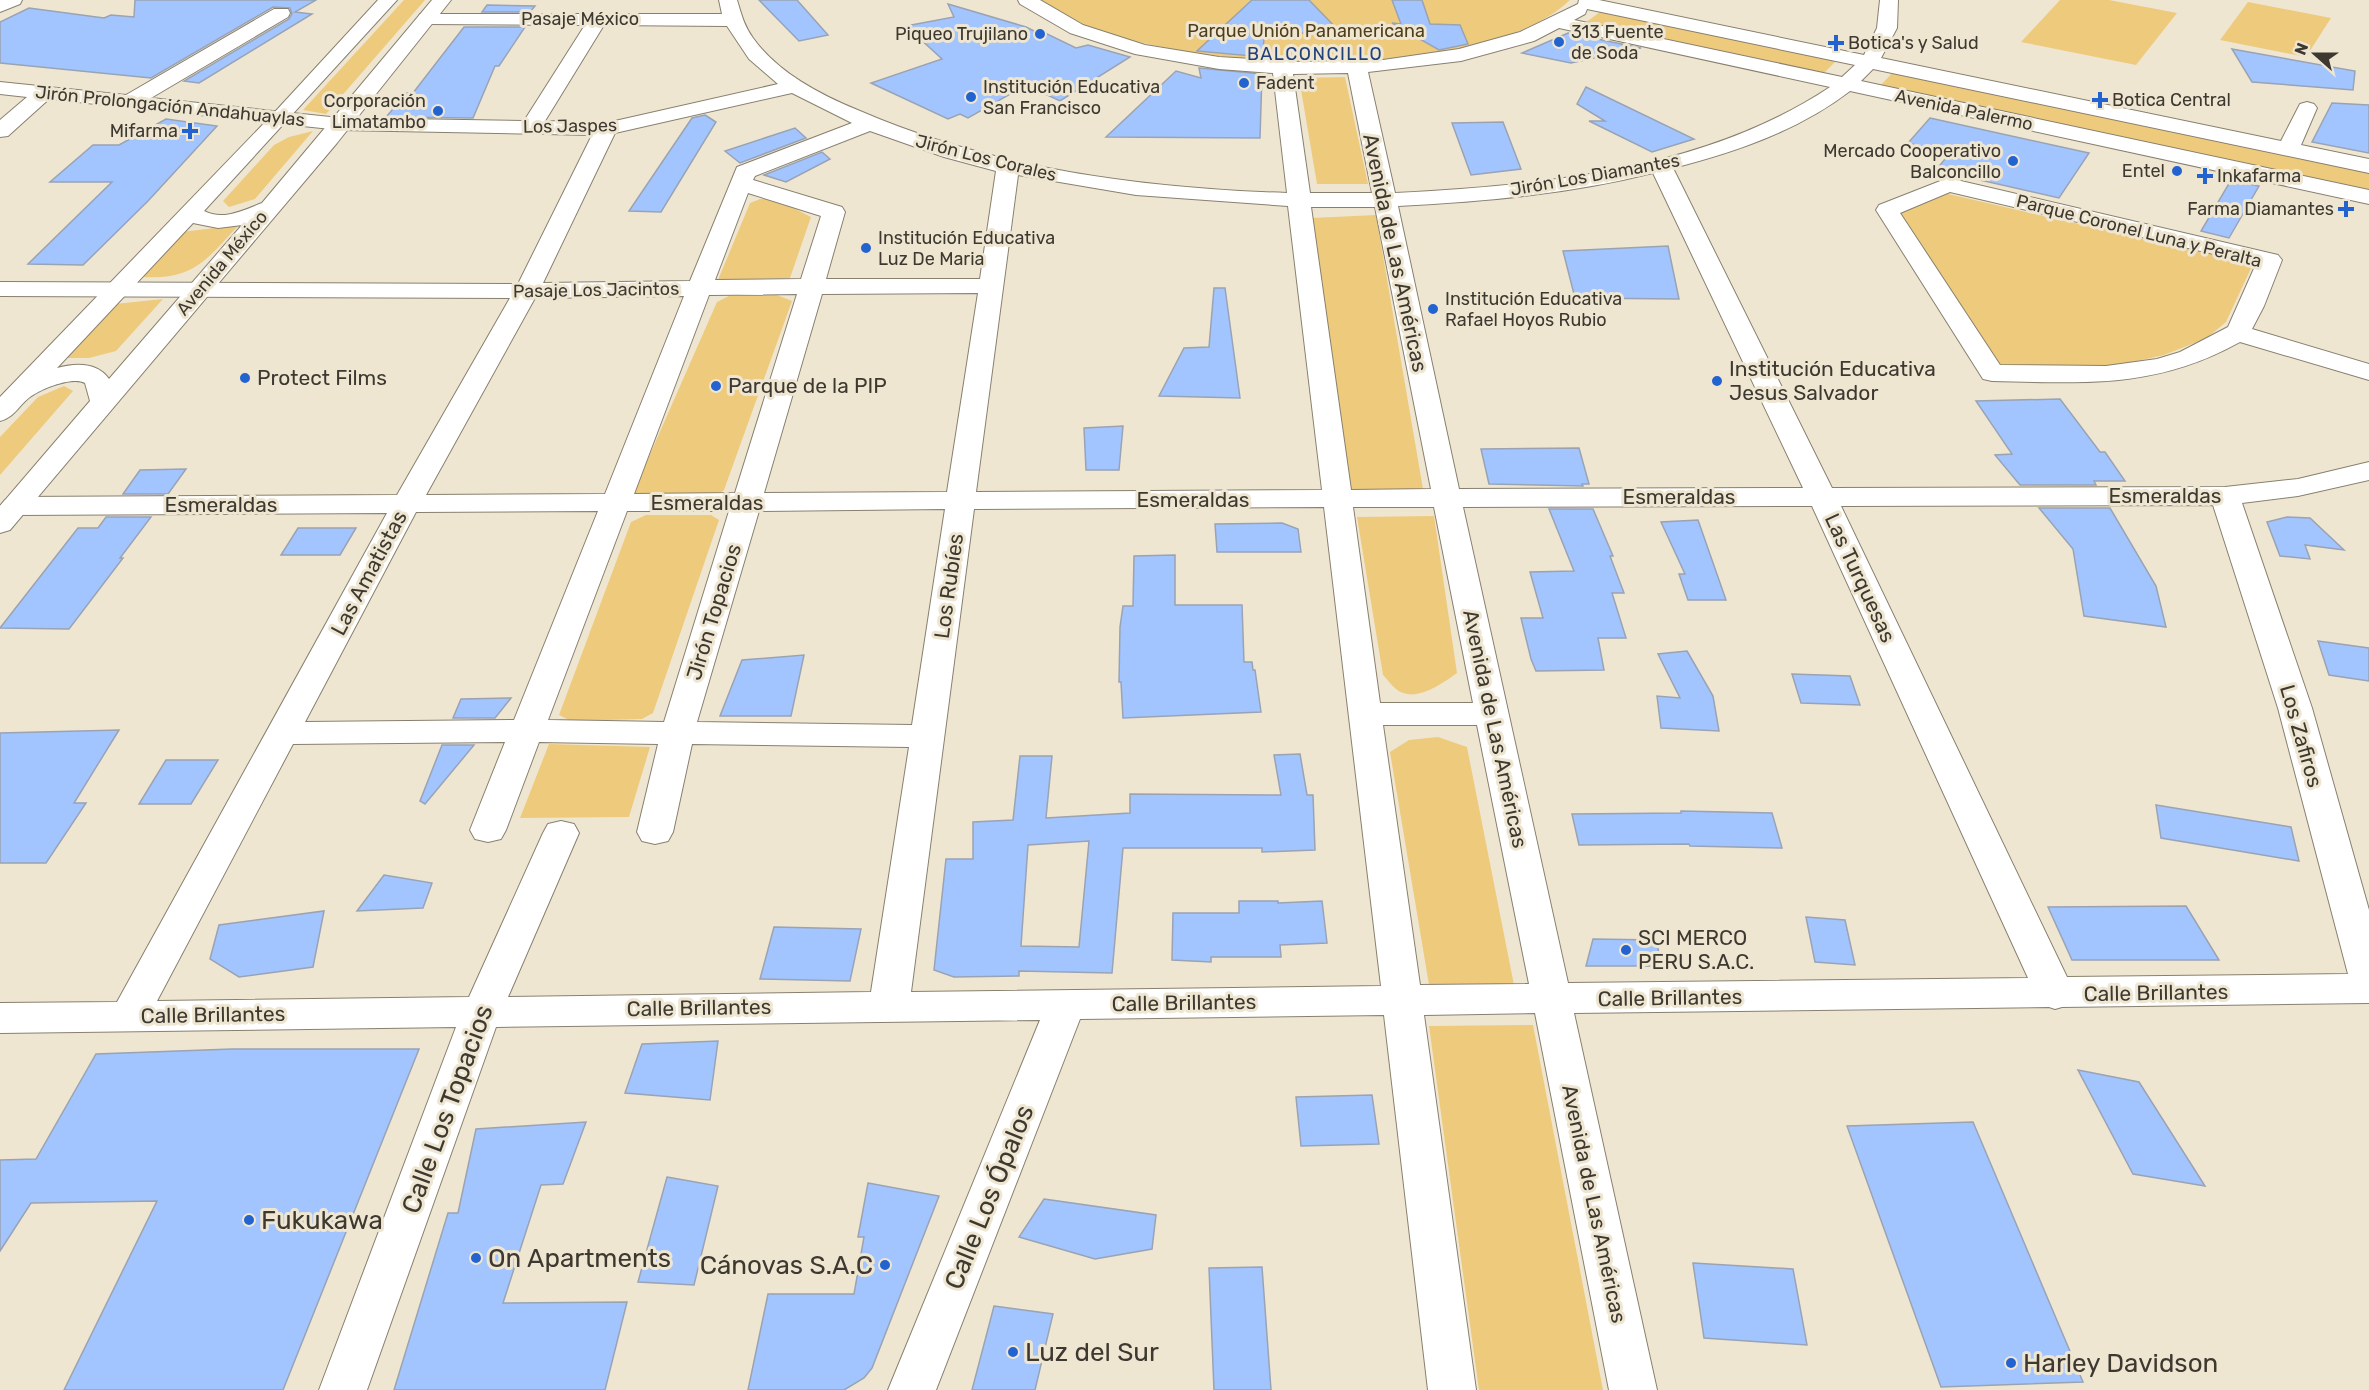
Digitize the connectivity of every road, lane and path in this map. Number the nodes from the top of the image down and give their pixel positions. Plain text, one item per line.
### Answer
1 (12, 0) edge
2 (388, 0) edge
3 (442, 0) edge
4 (1027, 0) edge
5 (1889, 0) edge
6 (1587, 1) edge
7 (0, 6) edge
8 (730, 10) edge
9 (281, 13) dead end
10 (427, 18) junction
11 (598, 20) junction
12 (1559, 22) junction
13 (1869, 62) junction
14 (1357, 67) junction
15 (1282, 68) junction
16 (1846, 84) junction
17 (795, 86) junction
18 (0, 88) edge
19 (45, 92) junction
20 (129, 102) junction
21 (2307, 108) dead end
22 (280, 118) junction
23 (340, 124) junction
24 (869, 124) junction
25 (530, 128) junction
26 (606, 129) junction
27 (0, 131) edge
28 (253, 147) junction
29 (2288, 149) junction
30 (1660, 165) junction
31 (2369, 166) edge
32 (1008, 167) junction
33 (741, 184) junction
34 (2369, 197) edge
35 (1299, 200) junction
36 (1385, 200) junction
37 (268, 208) junction
38 (191, 212) junction
39 (992, 286) junction
40 (812, 287) junction
41 (0, 289) edge
42 (699, 289) junction
43 (116, 290) junction
44 (199, 290) junction
45 (527, 291) junction
46 (2237, 333) junction
47 (2369, 372) edge
48 (19, 393) junction
49 (104, 402) junction
50 (0, 412) edge
51 (2369, 471) edge
52 (2225, 496) junction
53 (1822, 497) junction
54 (1446, 498) junction
55 (1337, 499) junction
56 (961, 502) junction
57 (615, 503) junction
58 (747, 503) junction
59 (406, 504) junction
60 (7, 515) edge
61 (1365, 714) junction
62 (1491, 714) junction
63 (527, 731) junction
64 (283, 733) junction
65 (677, 733) junction
66 (928, 736) junction
67 (488, 830) dead end
68 (561, 832) dead end
69 (654, 832) dead end
70 (2369, 978) edge
71 (2369, 988) edge
72 (2055, 994) junction
73 (1551, 999) junction
74 (1402, 1000) junction
75 (1066, 1004) junction
76 (889, 1006) junction
77 (482, 1011) junction
78 (129, 1016) junction
79 (0, 1018) edge
80 (343, 1390) edge
81 (912, 1390) edge
82 (1452, 1390) edge
83 (1633, 1390) edge

1 - 7 street
2 - 22 street
3 - 10 street, Avenida México
4 - 15 street
5 - 13 street, Jirón Los Diamantes
6 - 12 street
6 - 13 street, Avenida Palermo
8 - 11 street, Pasaje México
8 - 17 street, Jirón Los Corales
9 - 20 street
10 - 11 street, Pasaje México
10 - 23 street, Avenida México
11 - 25 street
12 - 14 street
12 - 16 street, Avenida Palermo
13 - 16 street, Jirón Los Diamantes
13 - 29 street, Avenida Palermo
14 - 15 street
14 - 36 street, Avenida de Las Américas
15 - 35 street
16 - 30 street, Jirón Los Diamantes
16 - 34 street, Avenida Palermo
17 - 24 street, Jirón Los Corales
17 - 26 street, Los Jaspes
18 - 19 street, Jirón Prolongación Andahuaylas
19 - 20 street, Jirón Prolongación Andahuaylas
19 - 27 street
20 - 22 street, Jirón Prolongación Andahuaylas
21 - 29 street
22 - 23 street, Jirón Prolongación Andahuaylas
22 - 28 street
23 - 25 street, Los Jaspes
23 - 28 street
23 - 37 street, Avenida México
24 - 32 street, Jirón Los Corales
24 - 33 street
25 - 26 street, Los Jaspes
26 - 45 street, Las Amatistas
28 - 38 street
29 - 31 street, Avenida Palermo
30 - 36 street, Jirón Los Diamantes
30 - 53 street, Las Turquesas
32 - 35 street, Jirón Los Corales
32 - 39 street, Los Rubíes
33 - 40 street, Jirón Topacios
33 - 42 street
35 - 36 street, Jirón Los Diamantes
35 - 55 street
36 - 54 street, Avenida de Las Américas
37 - 38 street
37 - 44 street, Avenida México
38 - 43 street
39 - 40 street, Pasaje Los Jacintos
39 - 56 street, Los Rubíes
40 - 42 street, Pasaje Los Jacintos
40 - 58 street, Jirón Topacios
41 - 43 street, Pasaje Los Jacintos
42 - 45 street, Pasaje Los Jacintos
42 - 57 street
43 - 44 street, Pasaje Los Jacintos
43 - 48 street
44 - 45 street, Pasaje Los Jacintos
44 - 49 street, Avenida México
45 - 59 street, Las Amatistas
46 - 46 street, Parque Coronel Luna y Peralta
46 - 47 street
48 - 49 street
48 - 50 street
49 - 60 street, Avenida México
51 - 52 street, Esmeraldas
52 - 53 street, Esmeraldas
52 - 70 street, Los Zafiros
53 - 54 street, Esmeraldas
53 - 72 street, Las Turquesas
54 - 55 street, Esmeraldas
54 - 62 street, Avenida de Las Américas
55 - 56 street, Esmeraldas
55 - 61 street
56 - 58 street, Esmeraldas
56 - 66 street, Los Rubíes
57 - 58 street, Esmeraldas
57 - 59 street, Esmeraldas
57 - 63 street
58 - 65 street, Jirón Topacios
59 - 60 street, Esmeraldas
59 - 64 street, Las Amatistas
61 - 62 street
61 - 74 street
62 - 73 street, Avenida de Las Américas
63 - 64 street
63 - 65 street
63 - 67 street
64 - 78 street, Las Amatistas
65 - 66 street
65 - 69 street, Jirón Topacios
66 - 76 street, Los Rubíes
68 - 77 street, Calle Los Topacios
71 - 72 street, Calle Brillantes
72 - 73 street, Calle Brillantes
73 - 74 street, Calle Brillantes
73 - 83 street, Avenida de Las Américas
74 - 75 street, Calle Brillantes
74 - 82 street
75 - 76 street, Calle Brillantes
75 - 81 street, Calle Los Ópalos
76 - 77 street, Calle Brillantes
77 - 78 street, Calle Brillantes
77 - 80 street, Calle Los Topacios
78 - 79 street, Calle Brillantes

